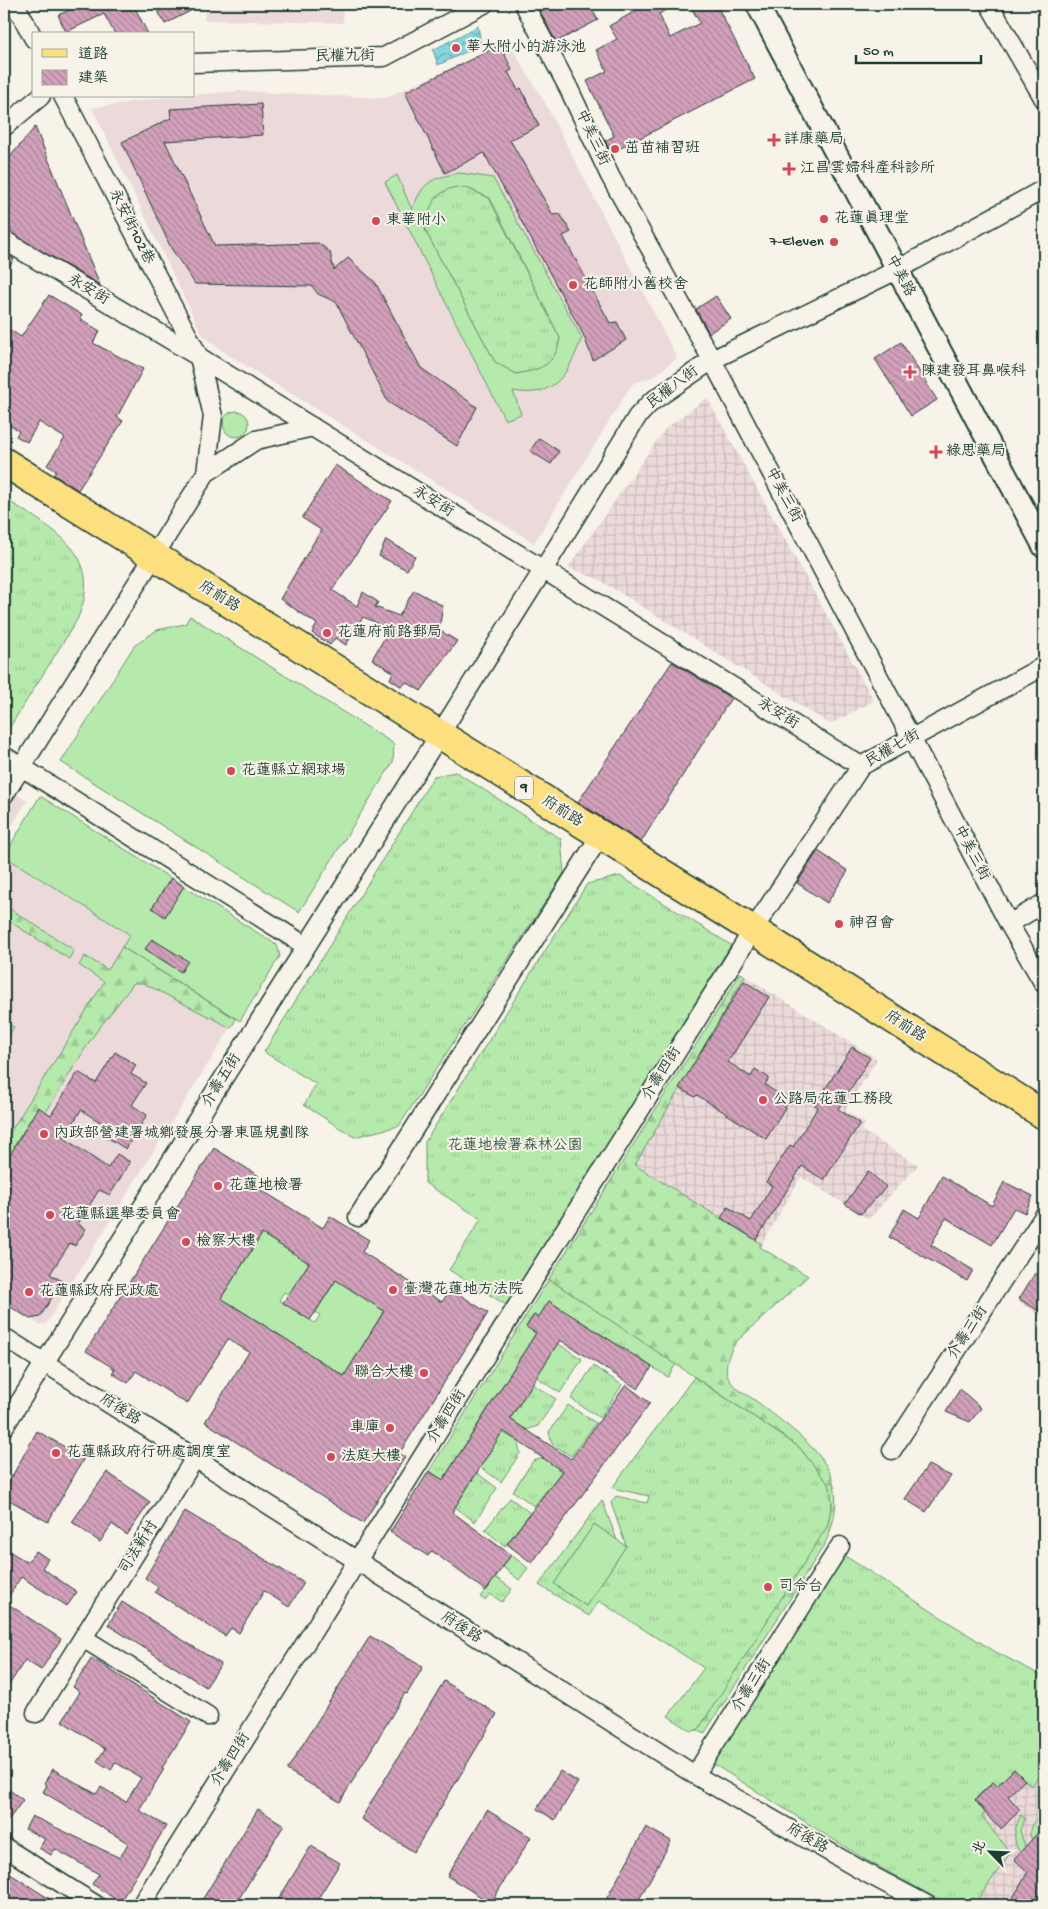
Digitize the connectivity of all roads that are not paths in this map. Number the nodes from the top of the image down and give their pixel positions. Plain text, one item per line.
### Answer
1 (15, 4) edge
2 (484, 4) edge
3 (524, 4) edge
4 (757, 4) edge
5 (989, 4) edge
6 (32, 35) edge
7 (195, 63) edge
8 (39, 98) edge
9 (64, 98) edge
10 (1044, 99) edge
11 (4, 127) edge
12 (1044, 190) edge
13 (4, 240) edge
14 (897, 270) junction
15 (199, 357) junction
16 (712, 360) junction
17 (313, 428) junction
18 (4, 462) edge
19 (206, 472) junction
20 (1044, 547) edge
21 (153, 556) junction
22 (543, 570) junction
23 (1044, 666) edge
24 (438, 734) junction
25 (911, 738) junction
26 (4, 756) edge
27 (861, 766) junction
28 (22, 767) junction
29 (4, 795) edge
30 (600, 836) junction
31 (1044, 903) edge
32 (1009, 924) junction
33 (753, 930) junction
34 (306, 946) junction
35 (1044, 984) edge
36 (1044, 1115) edge
37 (1044, 1216) edge
38 (358, 1217) dead end
39 (4, 1337) edge
40 (45, 1362) junction
41 (4, 1427) edge
42 (892, 1450) dead end
43 (195, 1458) junction
44 (840, 1546) dead end
45 (357, 1560) junction
46 (82, 1638) junction
47 (36, 1713) dead end
48 (208, 1716) dead end
49 (695, 1775) junction
50 (4, 1847) edge
51 (96, 1905) edge
52 (141, 1905) edge
53 (927, 1905) edge

1 - 6 street
2 - 7 street, 民權九街
3 - 16 street, 中美三街
4 - 14 street, 中美路
5 - 10 street
8 - 11 street
9 - 15 street, 永安街102巷
12 - 14 street, 民權八街
13 - 15 street, 永安街
14 - 16 street, 民權八街
14 - 20 street, 中美路
15 - 17 street, 永安街
15 - 19 street, 永安街102巷
16 - 22 street, 民權八街
16 - 25 street, 中美三街
17 - 19 street
17 - 22 street, 永安街
18 - 21 main road, 府前路 / 9
19 - 21 street
21 - 24 main road, 府前路 / 9
21 - 28 street
22 - 24 street, 民權八街
22 - 27 street, 永安街
23 - 25 street, 民權七街
24 - 30 main road, 府前路 / 9
24 - 34 street, 介壽五街
25 - 27 street, 民權七街
25 - 32 street, 中美三街
26 - 28 street
27 - 33 street, 民權七街
28 - 29 street
28 - 34 street
30 - 33 main road, 府前路 / 9
30 - 38 street
31 - 32 street
32 - 35 street, 中美三街
33 - 36 main road, 府前路 / 9
33 - 45 street, 介壽四街
34 - 40 street, 介壽五街
37 - 42 street, 介壽三街
39 - 40 street, 府後路
40 - 41 street, 介壽五街
40 - 43 street, 府後路
43 - 45 street, 府後路
43 - 46 street, 司法新村
44 - 49 street, 介壽三街
45 - 49 street, 府後路
45 - 52 street, 介壽四街
46 - 47 street, 司法新村
46 - 48 street
49 - 53 street, 府後路
50 - 51 street

